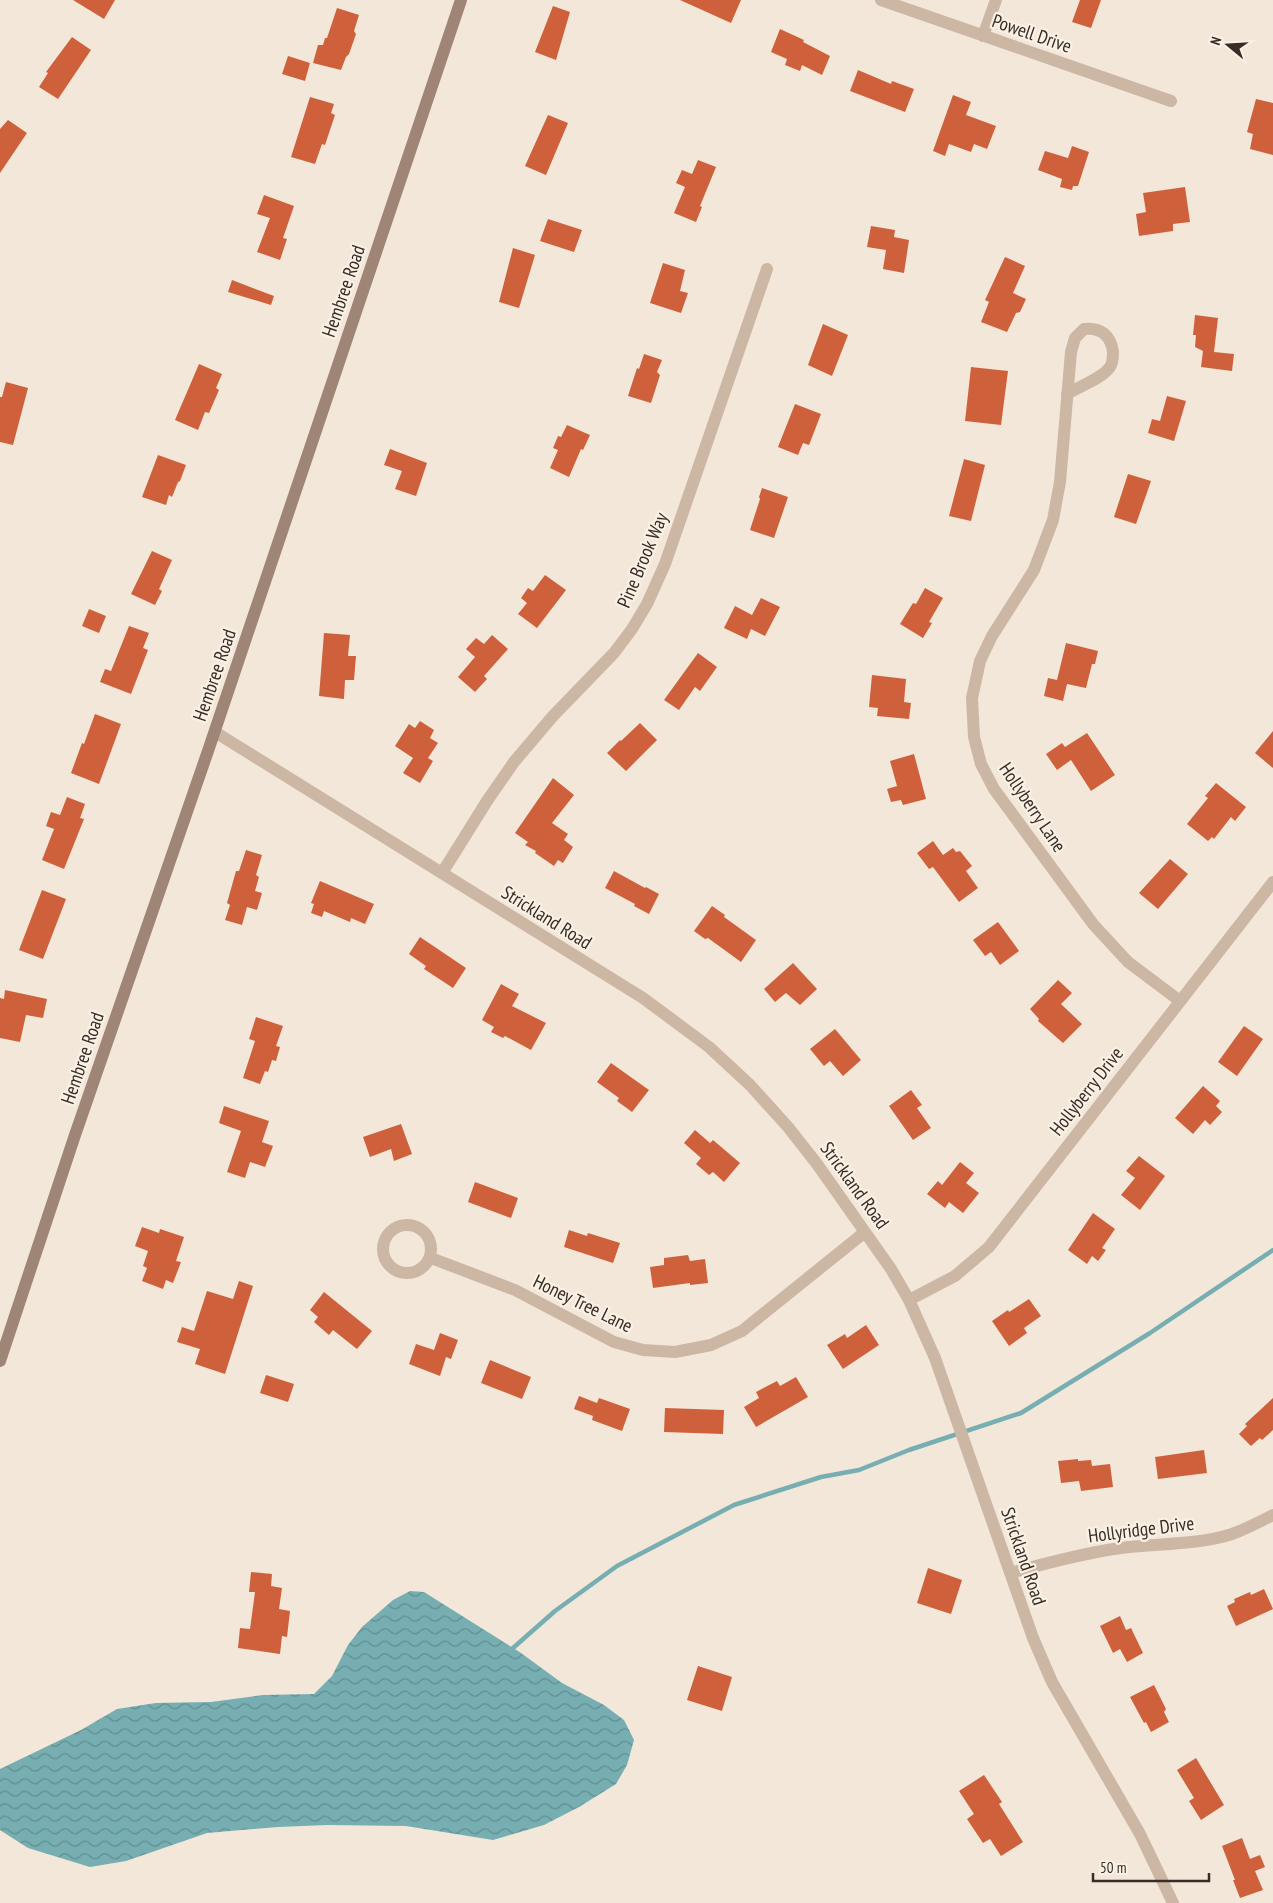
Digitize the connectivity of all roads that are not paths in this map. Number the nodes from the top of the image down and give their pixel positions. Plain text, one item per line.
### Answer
1 (461, 0) edge
2 (881, 0) edge
3 (996, 0) edge
4 (983, 36) junction
5 (1171, 101) dead end
6 (767, 269) dead end
7 (1067, 394) junction
8 (214, 732) junction
9 (442, 873) junction
10 (1273, 882) edge
11 (1180, 1001) junction
12 (865, 1232) junction
13 (430, 1258) dead end
14 (909, 1300) junction
15 (0, 1361) edge
16 (1273, 1514) edge
17 (1010, 1573) junction
18 (1173, 1903) edge

1 - 8 street, Hembree Road
2 - 4 street, Powell Drive
3 - 4 street
4 - 5 street, Powell Drive
6 - 9 street, Pine Brook Way
7 - 7 street, Hollyberry Lane
7 - 11 street, Hollyberry Lane
8 - 9 street, Strickland Road
8 - 15 street, Hembree Road
9 - 12 street, Strickland Road
10 - 11 street, Hollyberry Drive
11 - 14 street, Hollyberry Drive
12 - 13 street, Honey Tree Lane
12 - 14 street, Strickland Road
14 - 17 street, Strickland Road
16 - 17 street, Hollyridge Drive
17 - 18 street, Strickland Road

